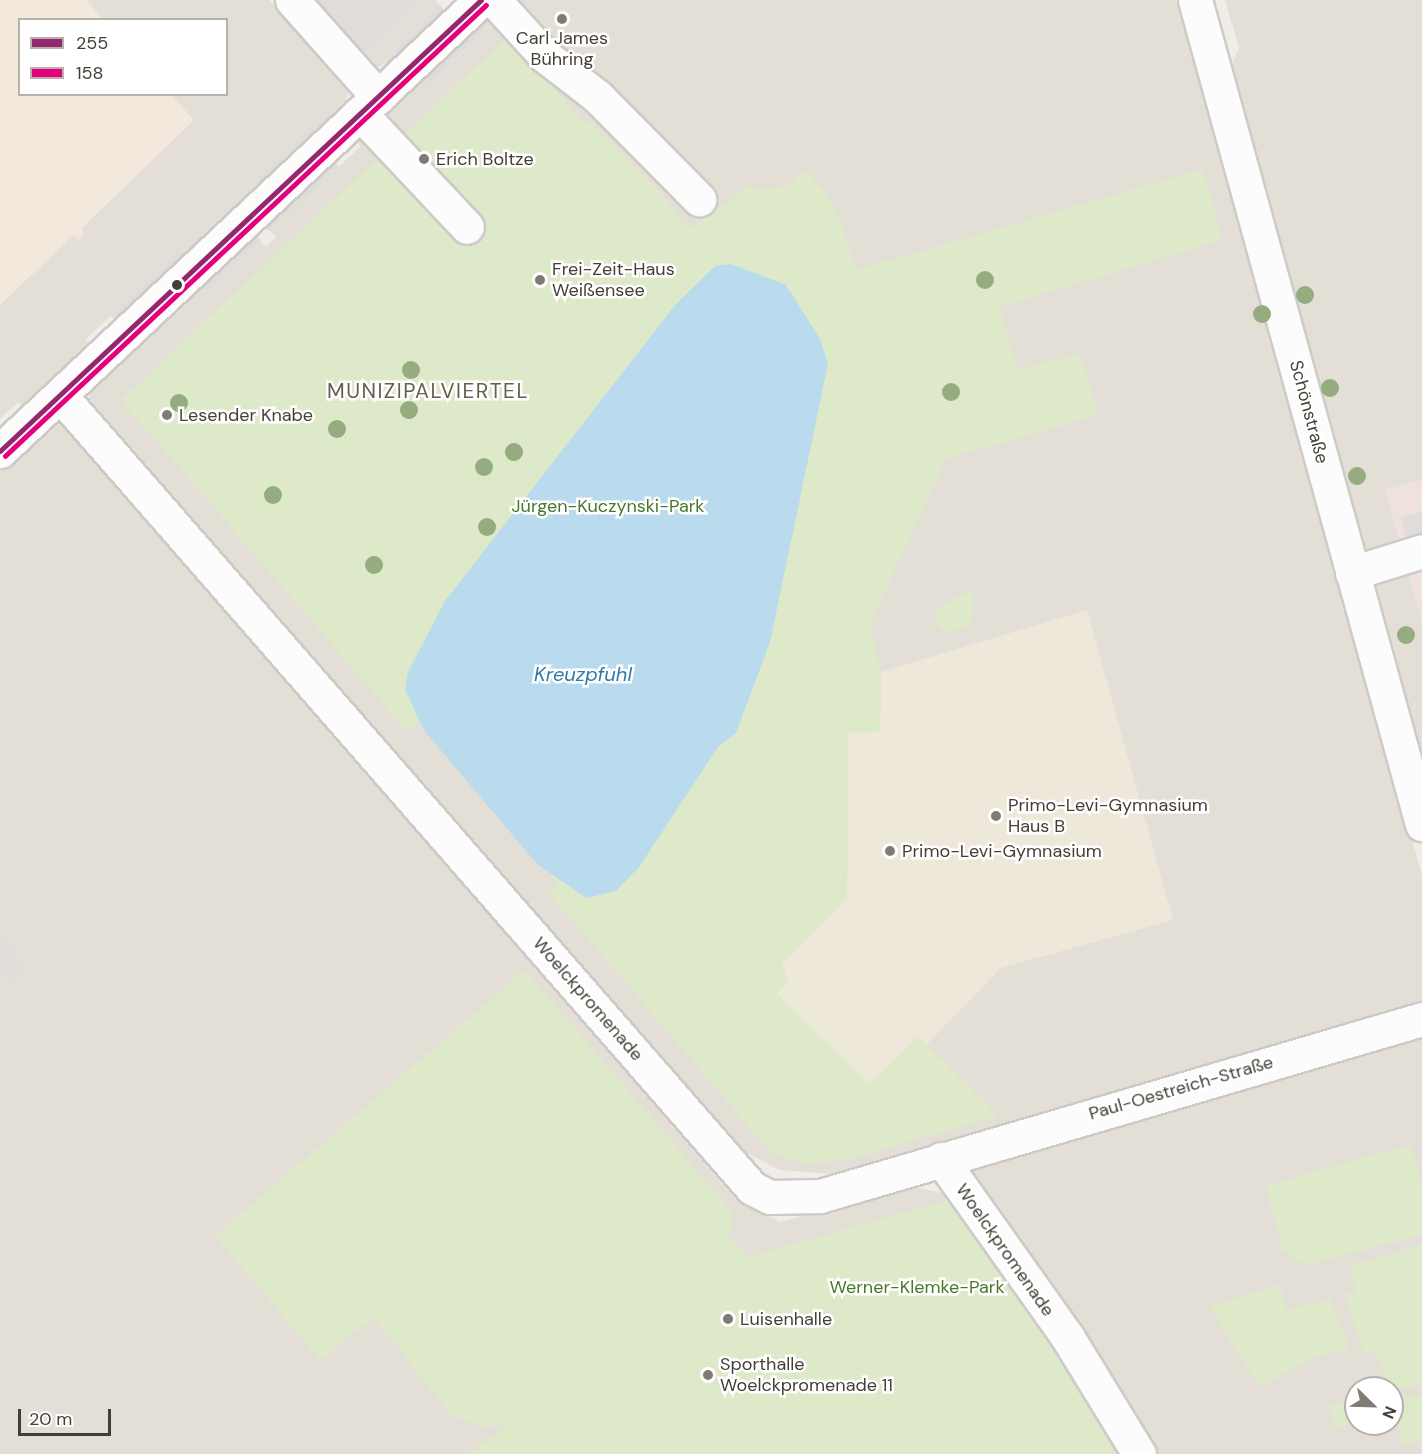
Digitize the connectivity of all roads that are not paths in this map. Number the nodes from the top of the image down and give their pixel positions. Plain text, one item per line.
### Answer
1 (292, 0) edge
2 (481, 0) edge
3 (494, 0) edge
4 (1195, 0) edge
5 (369, 105) junction
6 (699, 199) dead end
7 (466, 227) dead end
8 (60, 395) junction
9 (0, 451) edge
10 (1422, 551) edge
11 (1352, 573) junction
12 (1422, 824) edge
13 (1422, 1019) edge
14 (941, 1159) junction
15 (1139, 1454) edge

1 - 5 street
2 - 5 street
3 - 6 street
4 - 11 street, Schönstraße
5 - 7 street
5 - 8 street
8 - 9 street
8 - 14 street, Woelckpromenade
10 - 11 street
11 - 12 street, Schönstraße
13 - 14 street, Paul-Oestreich-Straße
14 - 15 street, Woelckpromenade

